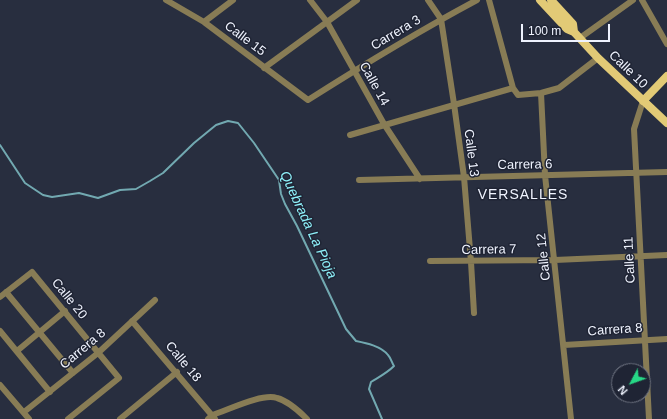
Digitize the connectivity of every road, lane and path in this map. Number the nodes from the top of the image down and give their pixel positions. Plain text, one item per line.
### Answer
1 (166, 0) edge
2 (233, 0) edge
3 (310, 0) edge
4 (357, 0) edge
5 (428, 0) edge
6 (477, 0) edge
7 (489, 0) edge
8 (540, 0) edge
9 (551, 0) edge
10 (633, 0) edge
11 (642, 0) edge
12 (441, 19) junction
13 (204, 22) junction
14 (327, 22) junction
15 (577, 35) junction
16 (667, 44) edge
17 (598, 58) junction
18 (264, 68) junction
19 (354, 70) junction
20 (667, 76) edge
21 (513, 88) junction
22 (541, 93) junction
23 (308, 100) joint
24 (643, 101) junction
25 (454, 104) junction
26 (667, 123) edge
27 (384, 124) junction
28 (350, 135) dead end
29 (667, 172) edge
30 (636, 173) junction
31 (545, 175) junction
32 (464, 177) junction
33 (420, 179) junction
34 (359, 180) dead end
35 (667, 255) edge
36 (641, 256) junction
37 (555, 260) junction
38 (430, 261) dead end
39 (471, 262) junction
40 (6, 292) junction
41 (0, 297) edge
42 (155, 300) dead end
43 (65, 311) junction
44 (474, 313) dead end
45 (132, 321) junction
46 (0, 331) edge
47 (39, 333) junction
48 (667, 338) edge
49 (646, 339) junction
50 (564, 345) junction
51 (17, 351) junction
52 (98, 353) junction
53 (176, 372) junction
54 (72, 373) junction
55 (0, 385) edge
56 (50, 392) junction
57 (24, 412) junction
58 (212, 418) edge
59 (29, 419) edge
60 (68, 419) edge
61 (120, 419) edge
62 (307, 419) edge
63 (572, 419) edge
64 (650, 419) edge

1 - 13 street, Calle 15
2 - 13 street
3 - 14 street, Calle 14
4 - 14 street
5 - 12 street, Calle 13
6 - 12 street, Carrera 3
7 - 21 street
8 - 15 main road
9 - 15 main road
10 - 15 street
11 - 16 street
12 - 19 street, Carrera 3
12 - 25 street, Calle 13
13 - 18 street, Calle 15
14 - 18 street
14 - 19 street, Calle 14
15 - 17 main road, Calle 10
17 - 22 street
17 - 24 main road, Calle 10
18 - 23 street, Calle 15
19 - 23 street, Carrera 3
19 - 27 street, Calle 14
20 - 24 main road
21 - 22 street
21 - 25 street
22 - 31 street, Calle 12
24 - 26 main road, Calle 10
24 - 30 street, Calle 11
25 - 27 street
25 - 32 street, Calle 13
27 - 28 street
27 - 33 street, Calle 14
29 - 30 street, Carrera 6
30 - 31 street, Carrera 6
30 - 36 street, Calle 11
31 - 32 street, Carrera 6
31 - 37 street, Calle 12
32 - 33 street, Carrera 6
32 - 39 street, Calle 13
33 - 34 street, Carrera 6
35 - 36 street, Carrera 7
36 - 37 street, Carrera 7
36 - 49 street, Calle 11
37 - 39 street, Carrera 7
37 - 50 street, Calle 12
38 - 39 street, Carrera 7
39 - 44 street, Calle 13
40 - 41 street
40 - 43 street, Calle 20
40 - 47 street
42 - 45 street, Carrera 8
43 - 47 street
43 - 52 street, Calle 20
45 - 52 street, Carrera 8
45 - 53 street, Calle 18
46 - 51 street
47 - 51 street
47 - 54 street
48 - 49 street, Carrera 8
49 - 50 street, Carrera 8
49 - 64 street, Calle 11
50 - 63 street, Calle 12
51 - 56 street
52 - 54 street, Carrera 8
52 - 60 street, Calle 20
53 - 58 street, Calle 18
53 - 61 street
54 - 56 street, Carrera 8
55 - 57 street
56 - 57 street, Carrera 8
57 - 59 street
58 - 62 street

